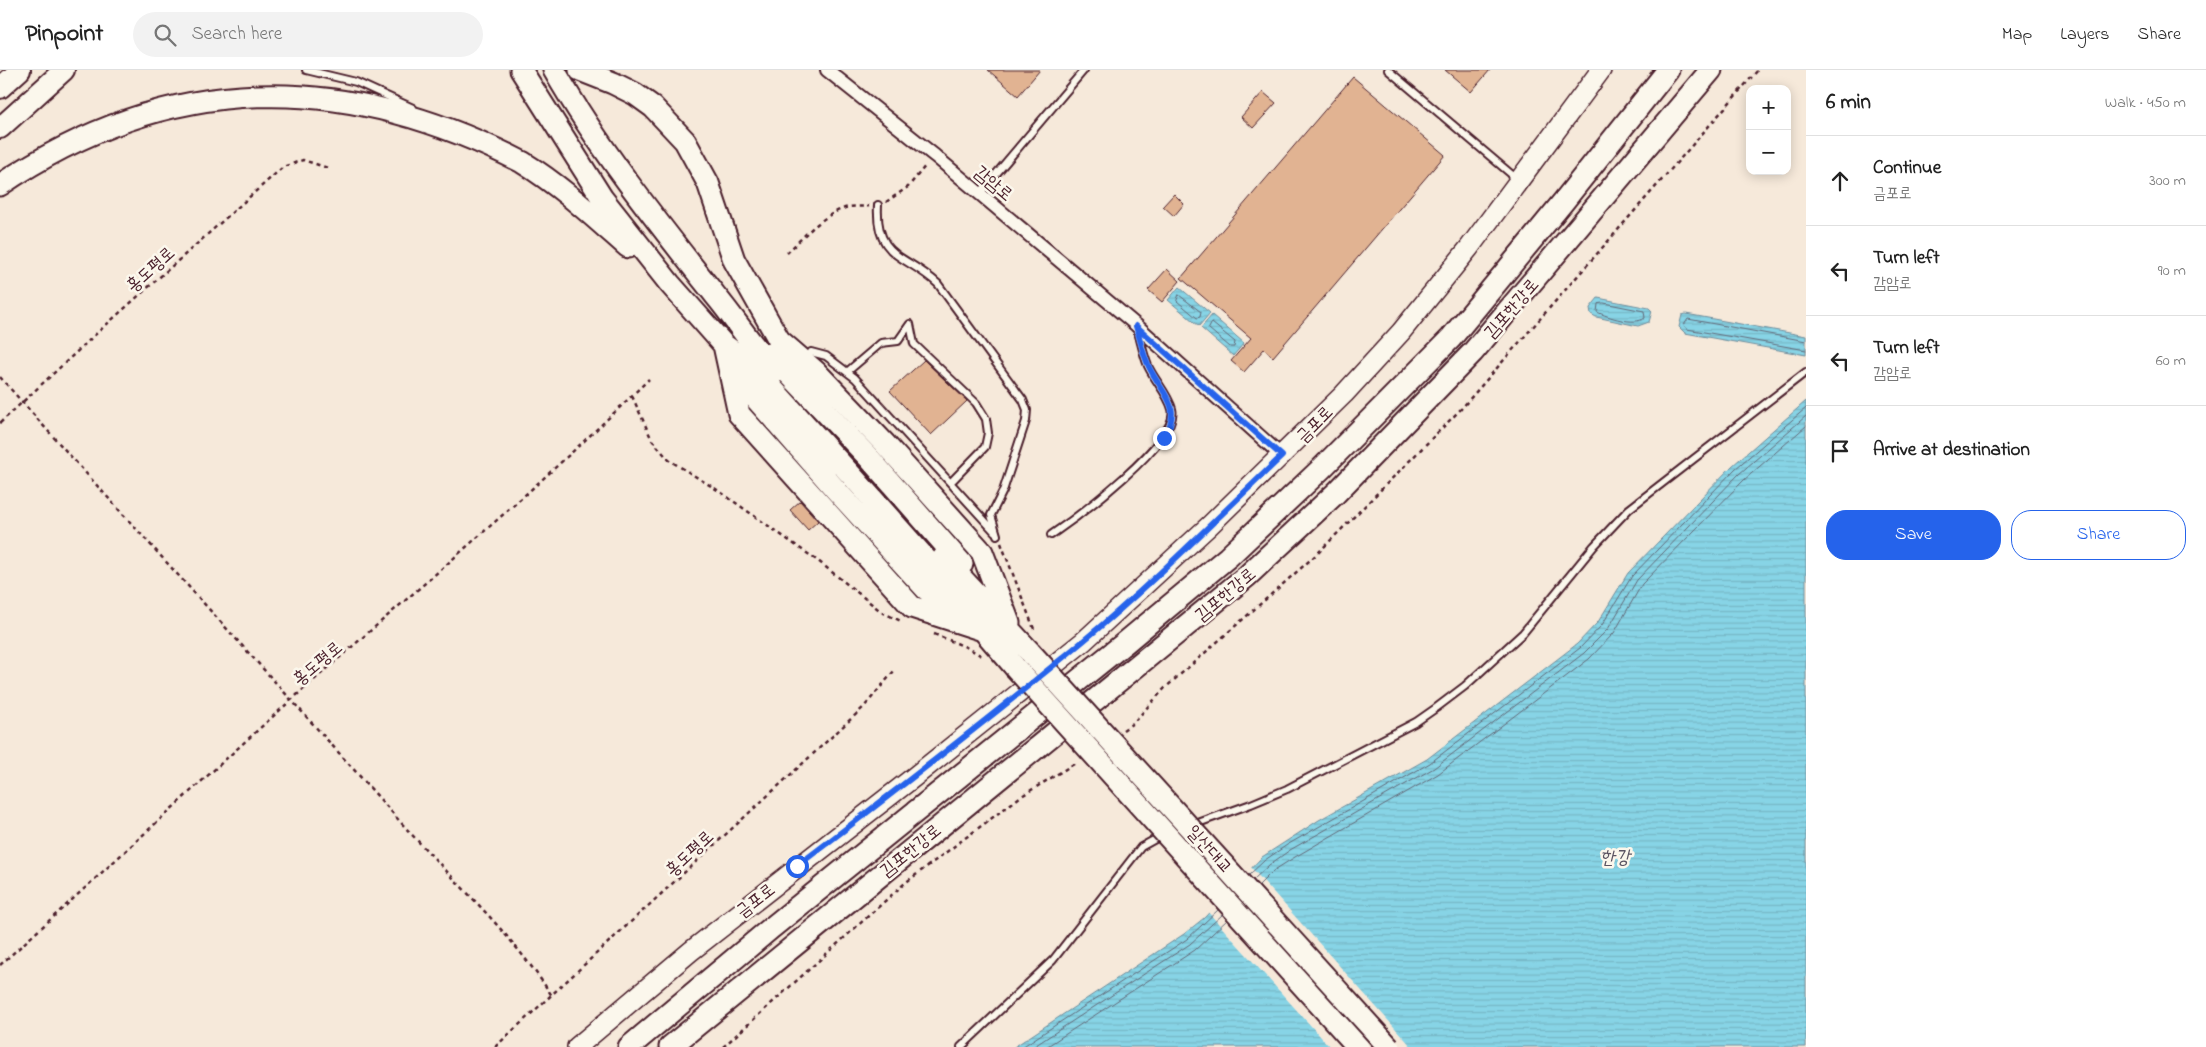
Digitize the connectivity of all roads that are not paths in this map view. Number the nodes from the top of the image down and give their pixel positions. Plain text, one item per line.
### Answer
1 (20, 70) edge
2 (64, 70) edge
3 (306, 70) edge
4 (521, 70) edge
5 (554, 70) edge
6 (580, 70) edge
7 (827, 70) edge
8 (1084, 70) edge
9 (1388, 70) edge
10 (1601, 70) edge
11 (1668, 70) edge
12 (1711, 70) edge
13 (0, 88) edge
14 (30, 101) junction
15 (422, 112) junction
16 (0, 128) edge
17 (0, 143) edge
18 (1518, 180) junction
19 (0, 185) edge
20 (980, 193) junction
21 (878, 205) road end
22 (670, 284) junction
23 (740, 325) junction
24 (1136, 326) junction
25 (779, 340) junction
26 (724, 345) junction
27 (811, 352) junction
28 (847, 372) junction
29 (1806, 372) edge
30 (1282, 456) junction
31 (951, 482) junction
32 (1051, 535) dead end
33 (983, 630) junction
34 (1012, 633) junction
35 (1028, 651) junction
36 (577, 1047) edge
37 (629, 1047) edge
38 (670, 1047) edge
39 (961, 1047) edge
40 (1358, 1047) edge
41 (1389, 1047) edge

1 - 13 main road
2 - 14 main road
3 - 15 lane
4 - 22 highway
5 - 23 highway
6 - 25 highway
7 - 20 street, 감암로
8 - 20 lane
9 - 18 lane
10 - 18 main road, 금포로
11 - 37 highway, 김포한강로
12 - 38 highway, 김포한강로
14 - 16 main road
14 - 17 main road
15 - 19 highway
15 - 22 highway
18 - 30 main road, 금포로
20 - 24 street, 감암로
21 - 31 lane
22 - 26 highway
23 - 25 highway
23 - 34 highway
24 - 30 street, 감암로
24 - 32 lane
25 - 27 highway
25 - 34 highway
26 - 33 highway
26 - 33 highway
27 - 28 lane
27 - 34 highway
28 - 31 lane
28 - 31 lane
29 - 39 lane
30 - 36 main road, 금포로
33 - 35 highway
34 - 35 highway
35 - 40 highway, 일산대교, bridge
35 - 41 highway, 일산대교, bridge

